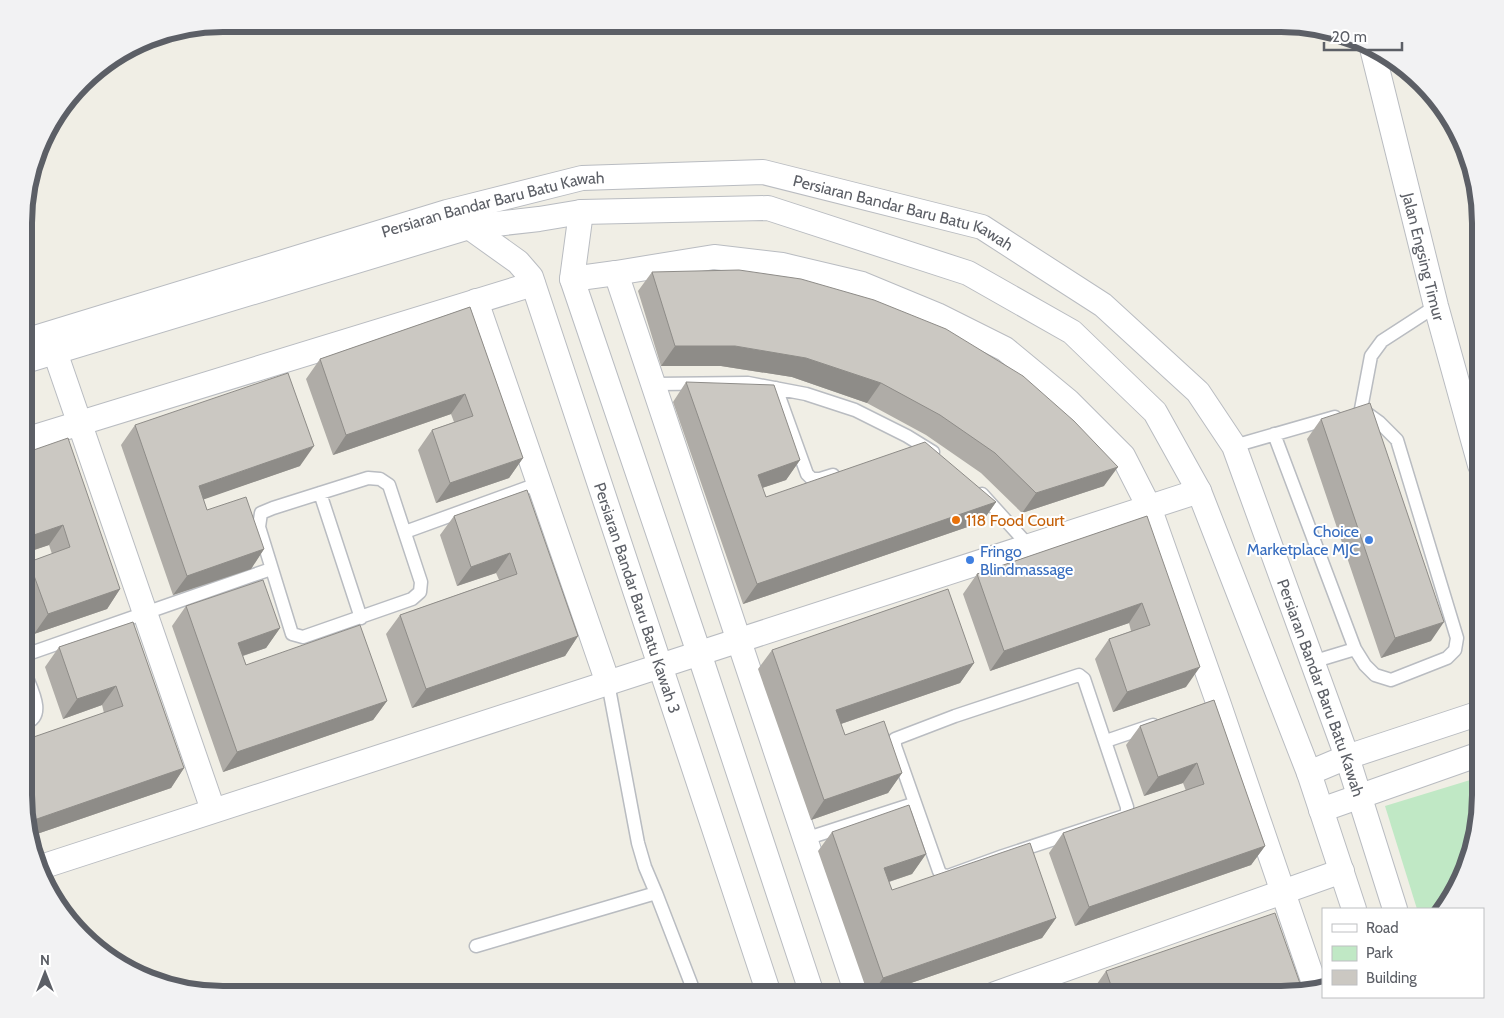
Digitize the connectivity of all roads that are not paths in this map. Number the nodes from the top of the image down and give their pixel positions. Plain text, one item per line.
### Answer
1 (1374, 57) edge
2 (581, 212) junction
3 (469, 227) junction
4 (616, 273) junction
5 (572, 279) junction
6 (533, 284) junction
7 (476, 301) junction
8 (1436, 306) junction
9 (32, 339) edge
10 (55, 352) junction
11 (32, 359) edge
12 (654, 384) junction
13 (776, 388) junction
14 (1353, 412) junction
15 (1472, 422) edge
16 (80, 424) junction
17 (1274, 434) junction
18 (32, 438) edge
19 (922, 446) junction
20 (1234, 446) junction
21 (904, 452) edge
22 (942, 458) edge
23 (848, 470) edge
24 (540, 483) junction
25 (976, 487) edge
26 (1199, 491) junction
27 (320, 493) junction
28 (1149, 507) junction
29 (405, 532) junction
30 (1029, 546) junction
31 (271, 569) junction
32 (145, 613) junction
33 (361, 618) junction
34 (739, 640) junction
35 (1355, 649) junction
36 (32, 653) edge
37 (699, 653) junction
38 (1312, 662) junction
39 (661, 665) junction
40 (608, 682) junction
41 (32, 693) edge
42 (1472, 716) edge
43 (32, 721) edge
44 (1162, 721) edge
45 (1106, 741) junction
46 (1347, 757) junction
47 (1472, 757) edge
48 (1309, 773) junction
49 (1360, 797) junction
50 (915, 803) junction
51 (213, 810) junction
52 (1321, 810) junction
53 (805, 839) junction
54 (46, 865) edge
55 (1342, 871) junction
56 (656, 892) junction
57 (1283, 893) junction
58 (1354, 908) edge
59 (1395, 908) edge
60 (476, 946) dead end
61 (1314, 983) edge
62 (692, 986) edge
63 (766, 986) edge
64 (809, 986) edge
65 (854, 986) edge
66 (1018, 986) edge

1 - 8 street, Jalan Engsing Timur
2 - 3 street, Persiaran Bandar Baru Batu Kawah
2 - 5 street
2 - 26 street, Persiaran Bandar Baru Batu Kawah
3 - 6 street, Persiaran Bandar Baru Batu Kawah 3
3 - 10 street, Persiaran Bandar Baru Batu Kawah
4 - 5 street
4 - 12 street
4 - 28 street
5 - 37 street
6 - 7 street
6 - 39 street, Persiaran Bandar Baru Batu Kawah 3
7 - 16 street
7 - 24 street
8 - 14 lane
8 - 15 street, Jalan Engsing Timur
9 - 20 street, Persiaran Bandar Baru Batu Kawah
10 - 11 street, Persiaran Bandar Baru Batu Kawah
10 - 16 street
12 - 13 lane
12 - 34 street
13 - 19 lane
13 - 23 lane
14 - 17 lane
14 - 35 lane
16 - 18 street
16 - 32 street
17 - 20 lane
17 - 35 lane
19 - 21 lane
19 - 22 lane
20 - 38 street, Persiaran Bandar Baru Batu Kawah
24 - 29 lane
24 - 40 street
25 - 30 lane
26 - 28 street
26 - 48 street, Persiaran Bandar Baru Batu Kawah
27 - 29 lane
27 - 31 lane
27 - 33 lane
28 - 30 street
28 - 57 street
29 - 33 lane
30 - 34 street
31 - 32 lane
31 - 33 lane
32 - 36 lane
32 - 51 street
34 - 37 street
34 - 53 street
35 - 38 lane
37 - 39 street
37 - 64 street
38 - 46 street, Persiaran Bandar Baru Batu Kawah
39 - 40 street
39 - 63 street, Persiaran Bandar Baru Batu Kawah 3
40 - 51 street
40 - 56 lane
41 - 43 lane
42 - 46 street
44 - 45 lane
45 - 50 lane
45 - 50 lane
46 - 48 street
46 - 49 street, Persiaran Bandar Baru Batu Kawah
47 - 49 street
48 - 52 street, Persiaran Bandar Baru Batu Kawah
49 - 52 street
49 - 59 street, Persiaran Bandar Baru Batu Kawah
50 - 53 lane
51 - 54 street
52 - 55 street, Persiaran Bandar Baru Batu Kawah
53 - 65 street
55 - 57 street
55 - 58 street, Persiaran Bandar Baru Batu Kawah
56 - 60 lane
56 - 62 lane
57 - 61 street
57 - 66 street

